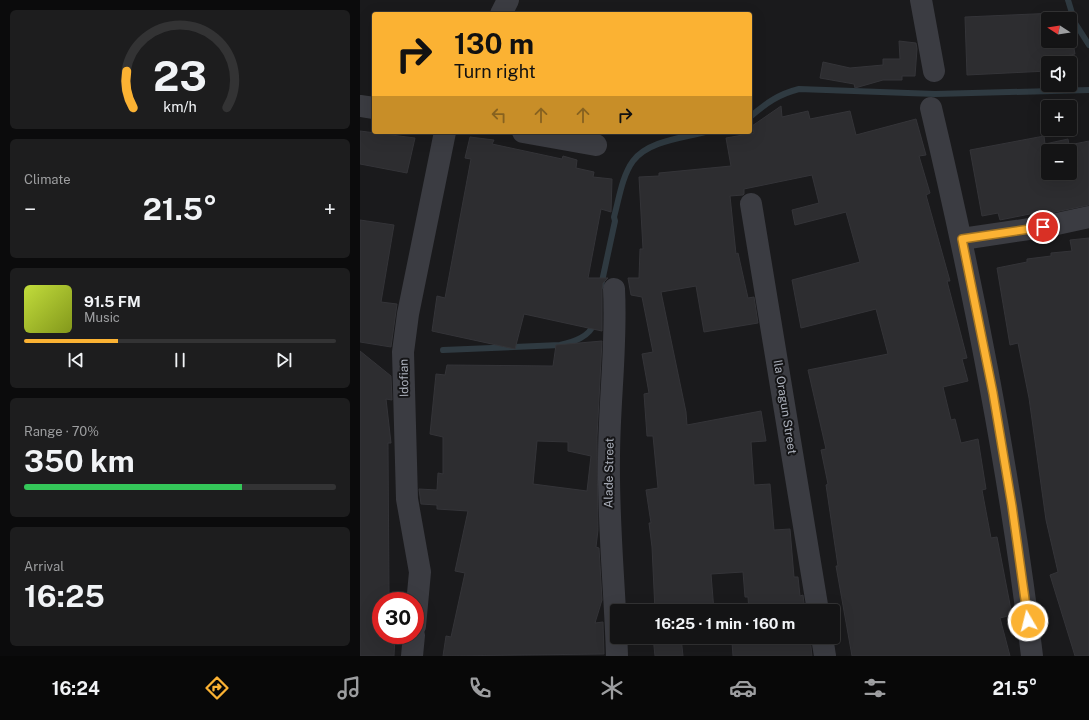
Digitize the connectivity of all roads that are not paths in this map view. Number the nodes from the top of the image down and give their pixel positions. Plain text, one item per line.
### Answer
1 (508, 0) edge
2 (921, 0) edge
3 (502, 12) edge
4 (934, 71) dead end
5 (360, 106) edge
6 (372, 108) edge
7 (931, 108) dead end
8 (445, 134) edge
9 (534, 134) edge
10 (596, 145) dead end
11 (751, 204) dead end
12 (1089, 217) edge
13 (962, 239) junction
14 (614, 289) dead end
15 (418, 592) edge
16 (817, 604) edge
17 (413, 644) edge
18 (823, 644) edge
19 (412, 656) edge
20 (617, 656) edge
21 (825, 656) edge
22 (1032, 656) edge

1 - 3 street
2 - 4 street
5 - 6 street
7 - 13 street
8 - 15 street, Idofian
9 - 10 street
11 - 16 street, Ila Oragun Street
12 - 13 street
13 - 22 street
14 - 20 street, Alade Street
17 - 19 street
18 - 21 street

